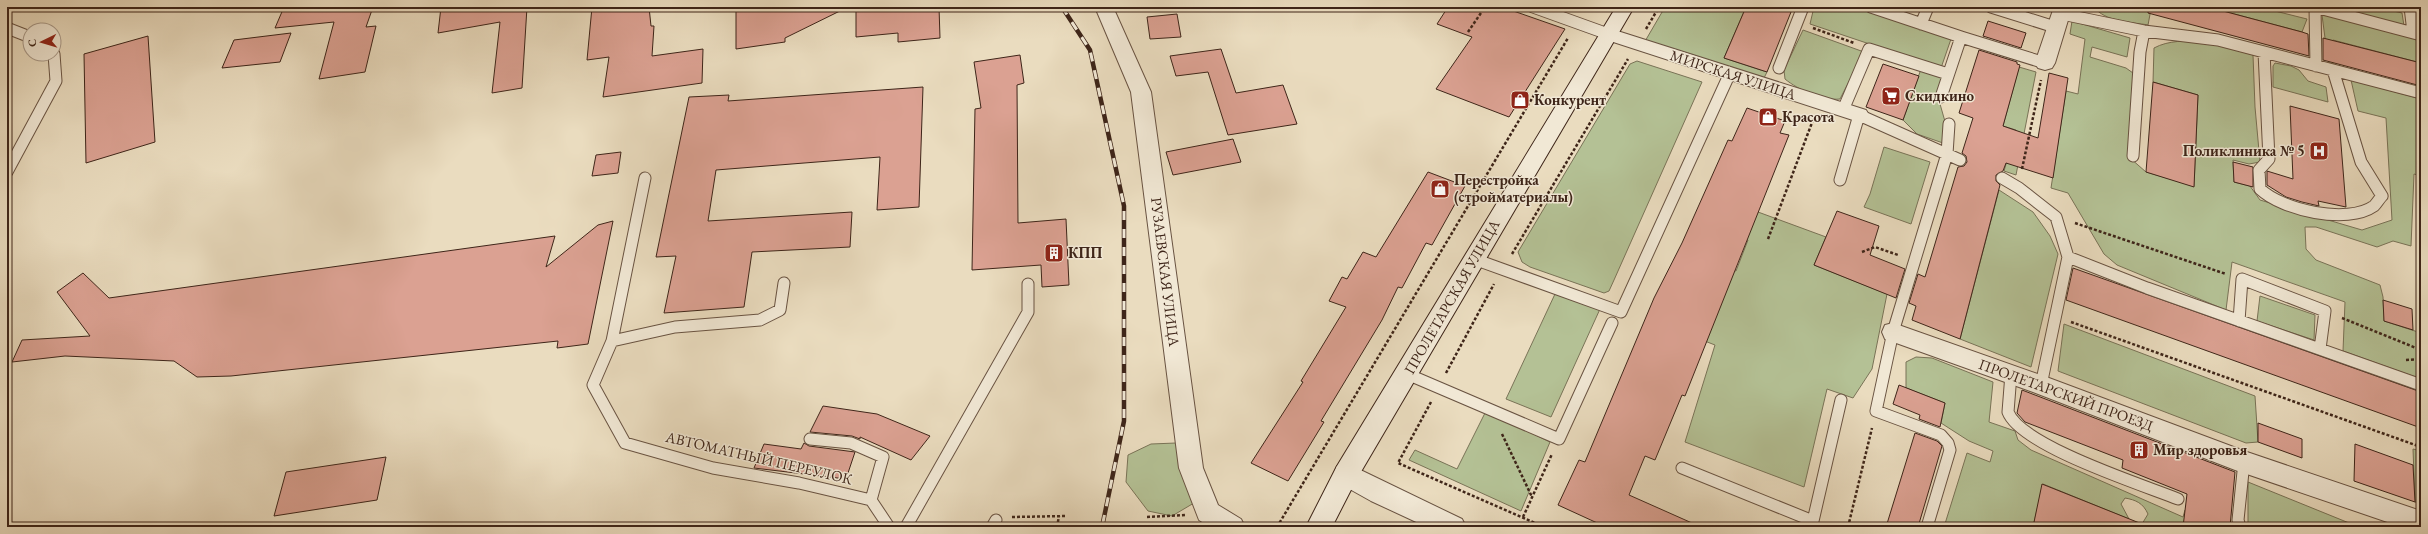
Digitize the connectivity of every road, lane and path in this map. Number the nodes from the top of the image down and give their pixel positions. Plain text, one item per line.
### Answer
1 (1104, 7) edge
2 (1485, 7) edge
3 (1533, 7) edge
4 (1624, 7) edge
5 (1660, 7) edge
6 (1803, 7) edge
7 (1871, 7) edge
8 (1928, 7) edge
9 (1991, 7) edge
10 (2314, 7) edge
11 (2410, 7) edge
12 (2061, 16) edge
13 (1577, 22) junction
14 (1796, 22) junction
15 (1921, 24) junction
16 (7, 28) edge
17 (2144, 31) junction
18 (1468, 32) dead end
19 (2417, 33) edge
20 (22, 34) edge
21 (1608, 34) junction
22 (1961, 37) junction
23 (1637, 44) junction
24 (1869, 49) junction
25 (2264, 52) junction
26 (55, 62) edge
27 (2045, 63) junction
28 (2316, 66) junction
29 (1779, 68) dead end
30 (2333, 70) junction
31 (1730, 73) junction
32 (1948, 74) junction
33 (2421, 93) edge
34 (1941, 97) dead end
35 (1820, 102) junction
36 (1851, 113) junction
37 (1949, 124) dead end
38 (1947, 154) junction
39 (2133, 156) dead end
40 (1960, 160) dead end
41 (7, 172) edge
42 (645, 178) dead end
43 (2002, 178) dead end
44 (1840, 180) dead end
45 (2019, 188) junction
46 (2056, 216) junction
47 (1768, 239) dead end
48 (1862, 252) dead end
49 (2068, 257) junction
50 (1474, 259) junction
51 (1915, 262) junction
52 (1502, 270) junction
53 (2242, 279) junction
54 (784, 283) dead end
55 (1028, 284) dead end
56 (2325, 311) junction
57 (2055, 316) junction
58 (2239, 321) junction
59 (1612, 323) dead end
60 (1893, 332) junction
61 (612, 341) junction
62 (2320, 348) junction
63 (2421, 350) edge
64 (1407, 374) junction
65 (2011, 374) junction
66 (2041, 385) junction
67 (2421, 385) edge
68 (1439, 386) junction
69 (1841, 400) dead end
70 (1489, 408) junction
71 (1876, 411) junction
72 (810, 439) dead end
73 (1558, 439) junction
74 (2421, 447) edge
75 (2244, 462) junction
76 (1682, 468) dead end
77 (1346, 474) junction
78 (1532, 497) junction
79 (2178, 499) dead end
80 (871, 500) junction
81 (1208, 512) junction
82 (1059, 516) dead end
83 (1523, 517) junction
84 (1148, 518) dead end
85 (2421, 522) edge
86 (1812, 524) edge
87 (889, 527) edge
88 (906, 527) edge
89 (1057, 527) edge
90 (1232, 527) edge
91 (1277, 527) edge
92 (1319, 527) edge
93 (1357, 527) edge
94 (1365, 527) edge
95 (1453, 527) edge
96 (1544, 527) edge
97 (1848, 527) edge
98 (1926, 527) edge
99 (2240, 527) edge

1 - 81 street, РУЗАЕВСКАЯ УЛИЦА
2 - 18 path
3 - 13 lane
4 - 21 street, ПРОЛЕТАРСКАЯ УЛИЦА
5 - 23 path
6 - 14 lane
7 - 15 lane
8 - 15 lane
9 - 12 lane
10 - 19 lane
10 - 28 lane
11 - 19 lane
12 - 17 lane
12 - 27 street
13 - 21 lane
13 - 91 path
14 - 24 path
14 - 29 lane
15 - 22 lane
16 - 20 lane
17 - 25 lane
17 - 39 lane
21 - 23 street, МИРСКАЯ УЛИЦА
21 - 50 street, ПРОЛЕТАРСКАЯ УЛИЦА
22 - 27 lane
22 - 32 lane
23 - 31 street, МИРСКАЯ УЛИЦА
23 - 52 path
24 - 32 lane
24 - 36 lane
25 - 28 lane
25 - 30 lane
26 - 41 lane
27 - 45 path
28 - 30 lane
30 - 33 lane
31 - 35 street, МИРСКАЯ УЛИЦА
31 - 52 lane
32 - 34 lane
35 - 36 street, МИРСКАЯ УЛИЦА
35 - 47 path
36 - 38 lane
36 - 44 lane
37 - 38 lane
38 - 40 lane
38 - 51 lane
42 - 61 lane, АВТОМАТНЫЙ ПЕРЕУЛОК
43 - 45 lane
45 - 46 lane
46 - 49 lane
46 - 53 path
48 - 51 path
49 - 57 lane
49 - 58 lane
50 - 52 lane
50 - 64 street, ПРОЛЕТАРСКАЯ УЛИЦА
51 - 60 lane
52 - 68 path
53 - 56 lane
53 - 58 lane
54 - 61 lane
55 - 88 lane
56 - 62 lane
56 - 63 path
57 - 66 lane
57 - 74 path
58 - 62 lane
59 - 73 lane
60 - 65 street, ПРОЛЕТАРСКИЙ ПРОЕЗД
60 - 71 lane
61 - 80 lane, АВТОМАТНЫЙ ПЕРЕУЛОК
62 - 67 lane
64 - 68 lane
64 - 77 street, ПРОЛЕТАРСКАЯ УЛИЦА
65 - 66 street, ПРОЛЕТАРСКИЙ ПРОЕЗД
65 - 79 lane
66 - 75 street, ПРОЛЕТАРСКИЙ ПРОЕЗД
68 - 70 lane
68 - 83 path
69 - 86 lane
70 - 73 lane
70 - 78 path
71 - 97 path
71 - 98 lane
72 - 80 lane
73 - 78 path
75 - 85 street, ПРОЛЕТАРСКИЙ ПРОЕЗД
75 - 99 lane
76 - 86 lane
77 - 92 street, ПРОЛЕТАРСКАЯ УЛИЦА
77 - 95 street
78 - 83 path
80 - 87 lane
81 - 84 path
81 - 90 street
82 - 89 path
83 - 96 path
93 - 94 path

